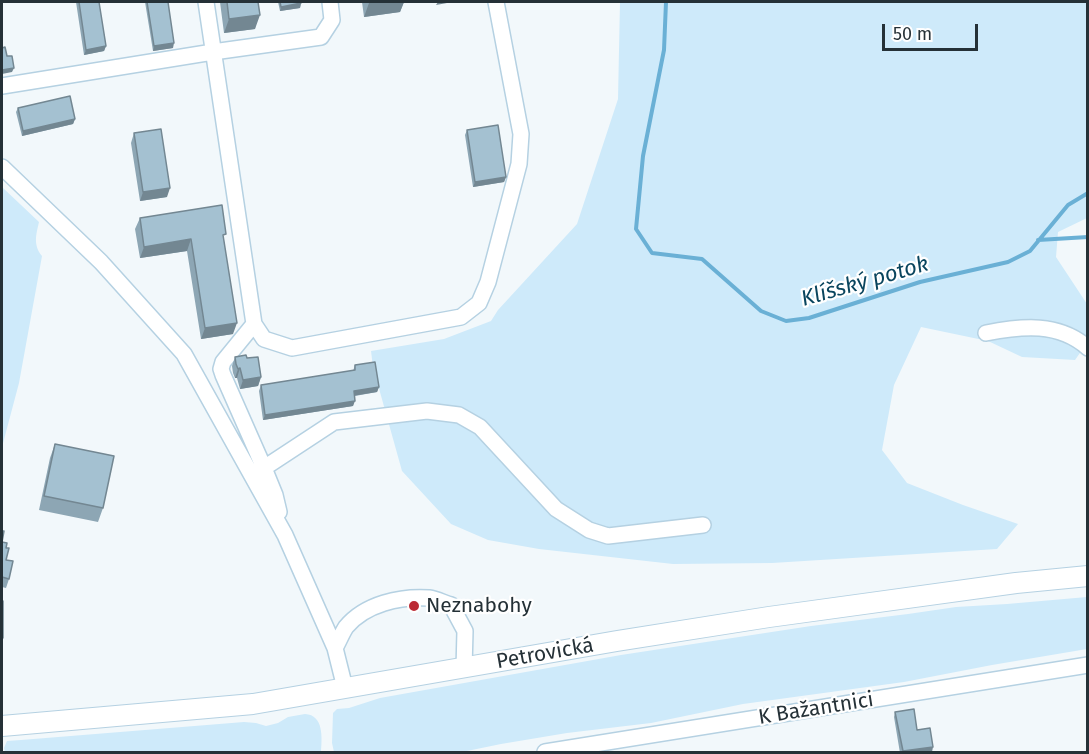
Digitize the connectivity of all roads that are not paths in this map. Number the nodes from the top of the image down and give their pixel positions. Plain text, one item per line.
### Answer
1 (206, 2) edge
2 (330, 2) edge
3 (496, 2) edge
4 (213, 52) junction
5 (2, 86) edge
6 (2, 167) edge
7 (254, 324) junction
8 (986, 333) dead end
9 (1088, 348) edge
10 (264, 468) junction
11 (703, 525) dead end
12 (285, 535) junction
13 (1088, 576) edge
14 (335, 648) junction
15 (1088, 665) edge
16 (464, 669) junction
17 (345, 688) junction
18 (2, 726) edge
19 (545, 753) edge

1 - 4 street
2 - 4 street
3 - 7 street
4 - 5 street
4 - 7 street
6 - 12 street
7 - 10 street
8 - 9 street
10 - 11 street
10 - 12 street
12 - 14 street
13 - 16 main road, Petrovická
14 - 16 street
14 - 17 street
15 - 19 street, K Bažantnici
16 - 17 main road, Petrovická
17 - 18 main road, Petrovická

